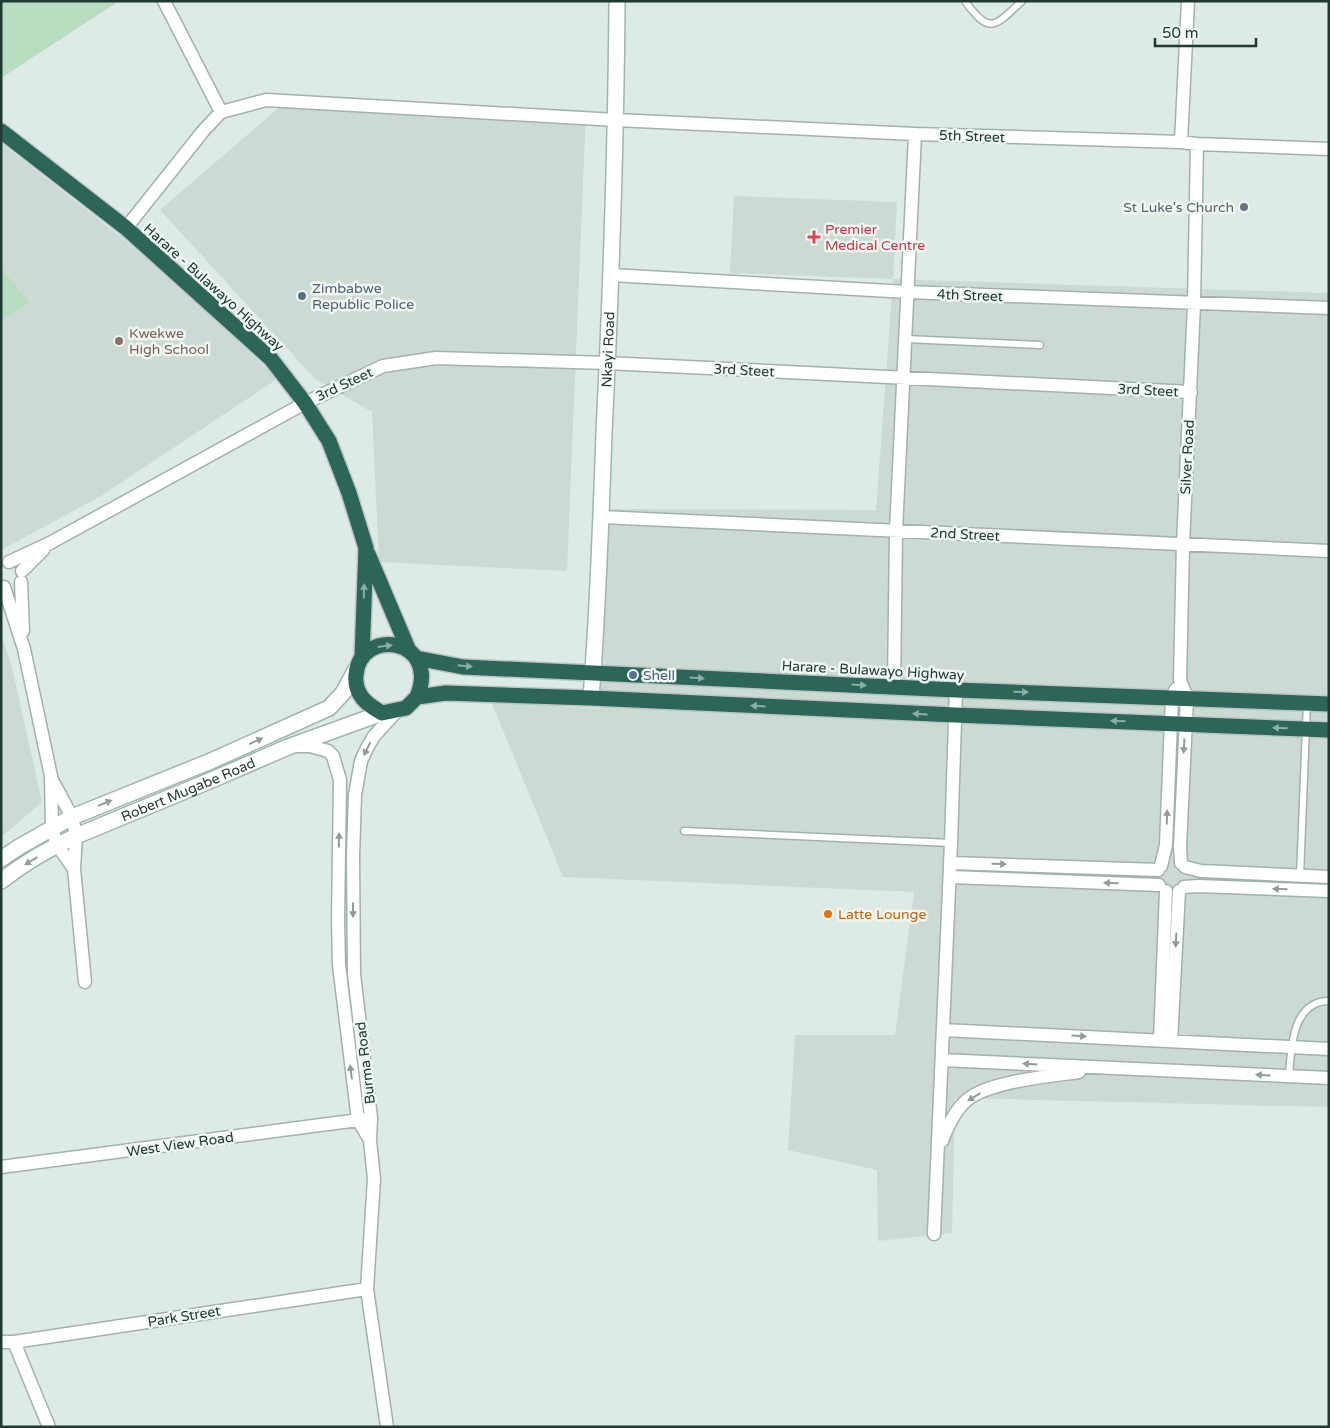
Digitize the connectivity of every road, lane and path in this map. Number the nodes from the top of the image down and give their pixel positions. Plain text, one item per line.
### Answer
1 (164, 1) edge
2 (617, 1) edge
3 (965, 1) edge
4 (1022, 1) edge
5 (1188, 1) edge
6 (221, 112) junction
7 (616, 120) junction
8 (1, 131) edge
9 (915, 134) junction
10 (1181, 142) junction
11 (1197, 144) junction
12 (1329, 149) edge
13 (126, 228) junction
14 (611, 275) junction
15 (908, 292) junction
16 (1194, 304) junction
17 (1329, 308) edge
18 (905, 339) junction
19 (1040, 345) dead end
20 (607, 363) junction
21 (902, 378) junction
22 (1191, 392) junction
23 (305, 403) junction
24 (601, 517) junction
25 (896, 531) junction
26 (50, 543) junction
27 (1183, 544) junction
28 (366, 548) junction
29 (1329, 551) edge
30 (5, 563) edge
31 (21, 576) junction
32 (3, 586) edge
33 (24, 649) junction
34 (413, 654) junction
35 (359, 663) junction
36 (593, 673) junction
37 (642, 675) junction
38 (718, 679) junction
39 (894, 687) junction
40 (956, 690) junction
41 (1087, 694) junction
42 (417, 697) junction
43 (1180, 697) junction
44 (591, 698) junction
45 (640, 700) junction
46 (1307, 703) junction
47 (717, 704) junction
48 (1329, 704) edge
49 (389, 712) junction
50 (955, 715) junction
51 (1086, 720) junction
52 (1178, 724) junction
53 (1306, 729) junction
54 (1329, 730) edge
55 (288, 746) junction
56 (50, 776) junction
57 (72, 816) junction
58 (52, 828) junction
59 (684, 831) dead end
60 (76, 836) junction
61 (952, 843) junction
62 (58, 844) junction
63 (1, 859) edge
64 (950, 863) junction
65 (1183, 865) junction
66 (1160, 868) junction
67 (74, 869) junction
68 (1300, 876) junction
69 (950, 877) junction
70 (1329, 877) edge
71 (1, 881) edge
72 (1172, 888) junction
73 (1329, 891) edge
74 (85, 982) dead end
75 (1329, 1001) edge
76 (943, 1030) junction
77 (1166, 1041) junction
78 (1292, 1047) junction
79 (1329, 1049) edge
80 (942, 1060) junction
81 (1106, 1068) junction
82 (1289, 1076) junction
83 (1329, 1078) edge
84 (371, 1118) junction
85 (358, 1120) junction
86 (370, 1140) junction
87 (938, 1152) junction
88 (1, 1167) edge
89 (934, 1234) dead end
90 (367, 1289) junction
91 (1, 1342) edge
92 (14, 1342) junction
93 (49, 1427) edge
94 (387, 1427) edge

1 - 6 street
2 - 7 main road, Nkayi Road
3 - 4 lane
5 - 10 street
6 - 7 street, 5th Street
6 - 13 street
7 - 9 street, 5th Street
7 - 14 main road, Nkayi Road
8 - 13 highway, Harare - Bulawayo Highway
9 - 10 street, 5th Street
9 - 15 street
10 - 11 street, 5th Street
11 - 12 street, 5th Street
11 - 16 street, Silver Road
13 - 23 highway, Harare - Bulawayo Highway
14 - 15 street, 4th Street
14 - 20 main road, Nkayi Road
15 - 16 street, 4th Street
15 - 18 street
16 - 17 street, 4th Street
16 - 22 street, Silver Road
18 - 19 lane
18 - 21 street
20 - 21 street, 3rd Steet
20 - 23 street, 3rd Steet
20 - 24 main road, Nkayi Road
21 - 22 street, 3rd Steet
21 - 25 street
22 - 27 street, Silver Road
23 - 26 street, 3rd Steet
23 - 28 highway, Harare - Bulawayo Highway
24 - 25 street, 2nd Street
24 - 36 main road, Nkayi Road
25 - 27 street, 2nd Street
25 - 39 street
26 - 30 street
26 - 31 street
27 - 29 street, 2nd Street
27 - 43 street, Silver Road
28 - 34 highway
35 -> 28 highway, Harare - Bulawayo Highway
30 - 31 street
31 - 32 street
31 - 33 street
32 - 33 street
33 - 56 street
35 -> 34 highway, Harare - Bulawayo Highway
34 -> 36 highway, Harare - Bulawayo Highway
34 - 42 highway
35 - 49 highway, Harare - Bulawayo Highway
57 -> 35 main road, Robert Mugabe Road
36 - 37 highway, Harare - Bulawayo Highway
36 - 44 main road, Nkayi Road
37 -> 38 highway, Harare - Bulawayo Highway
37 - 45 highway
38 -> 39 highway, Harare - Bulawayo Highway
38 - 47 highway
39 - 40 highway, Harare - Bulawayo Highway
40 -> 41 highway, Harare - Bulawayo Highway
40 - 50 street
41 - 43 highway, Harare - Bulawayo Highway
41 - 51 highway
42 - 44 highway
42 - 49 highway
43 - 46 highway, Harare - Bulawayo Highway
43 - 52 street
44 - 45 highway
45 - 47 highway
46 - 48 highway, Harare - Bulawayo Highway
46 - 53 lane
50 -> 47 highway
49 - 55 main road, Robert Mugabe Road
49 -> 84 street, Burma Road
50 - 51 highway
50 - 61 street
52 -> 51 highway
53 -> 52 highway
52 -> 65 street
66 -> 52 street
53 - 54 highway
53 - 68 lane
55 - 60 main road, Robert Mugabe Road
85 -> 55 street
56 - 57 street
56 - 58 street
57 - 58 main road, Robert Mugabe Road
57 - 60 street
58 - 62 street
58 - 63 main road, Robert Mugabe Road
59 - 61 lane
60 - 62 main road, Robert Mugabe Road
60 - 67 street
61 - 64 street
62 - 67 street
62 -> 71 main road, Robert Mugabe Road
64 -> 66 street
64 - 69 street
65 - 66 street
65 - 68 street
65 - 72 street
66 - 72 street
67 - 74 street
68 - 70 street
72 -> 69 street
69 - 76 street
73 -> 72 street
72 - 77 street
75 - 78 lane
76 -> 77 street
76 - 80 street
77 - 78 street
78 - 79 street
78 - 82 lane
81 -> 80 street
80 - 87 street
82 -> 81 street
81 -> 87 street
82 - 83 street
84 - 85 street, West View Road
84 - 86 street, Burma Road
85 - 86 street
85 - 88 street, West View Road
86 - 90 street, Burma Road
87 - 89 street
90 - 92 street, Park Street
90 - 94 street, Burma Road
91 - 92 street, Park Street
92 - 93 street

